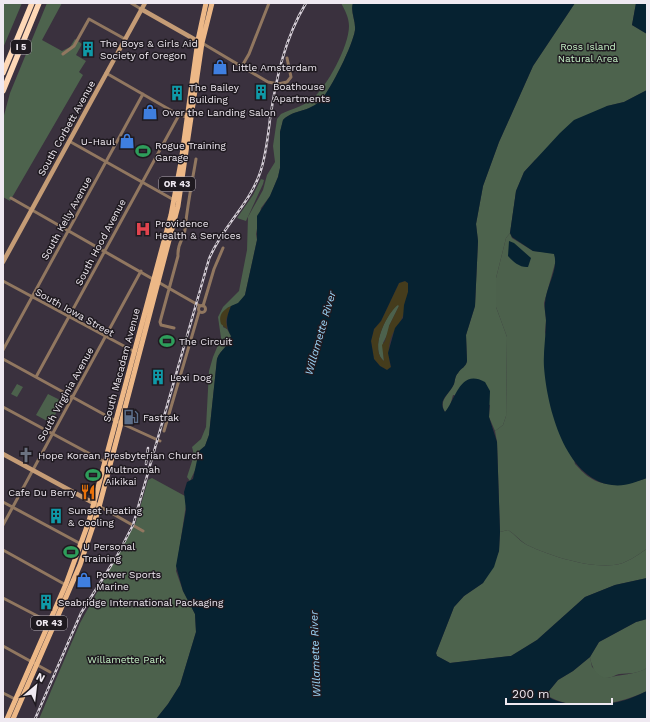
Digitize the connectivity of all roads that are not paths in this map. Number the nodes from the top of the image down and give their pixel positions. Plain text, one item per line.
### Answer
1 (32, 3) edge
2 (39, 3) edge
3 (131, 3) edge
4 (145, 3) edge
5 (206, 3) edge
6 (212, 3) edge
7 (269, 3) edge
8 (142, 9) junction
9 (125, 39) junction
10 (200, 42) junction
11 (63, 54) dead end
12 (287, 58) dead end
13 (242, 66) junction
14 (3, 73) edge
15 (106, 73) junction
16 (3, 91) edge
17 (143, 94) junction
18 (179, 114) junction
19 (190, 117) junction
20 (69, 141) junction
21 (196, 159) dead end
22 (106, 161) junction
23 (142, 182) junction
24 (11, 198) dead end
25 (177, 200) junction
26 (32, 210) junction
27 (68, 230) junction
28 (223, 248) dead end
29 (105, 251) junction
30 (3, 262) edge
31 (141, 271) junction
32 (156, 280) junction
33 (3, 281) edge
34 (169, 288) junction
35 (32, 297) junction
36 (202, 306) junction
37 (199, 312) junction
38 (69, 317) junction
39 (174, 328) dead end
40 (105, 337) junction
41 (3, 350) edge
42 (138, 352) junction
43 (3, 359) edge
44 (36, 377) junction
45 (72, 397) junction
46 (3, 406) edge
47 (119, 422) junction
48 (164, 431) dead end
49 (53, 434) junction
50 (160, 441) dead end
51 (3, 454) edge
52 (105, 462) junction
53 (33, 471) junction
54 (3, 502) edge
55 (96, 505) junction
56 (13, 507) junction
57 (3, 525) edge
58 (143, 531) dead end
59 (82, 545) junction
60 (3, 550) edge
61 (68, 586) junction
62 (3, 598) edge
63 (49, 622) junction
64 (3, 646) edge
65 (34, 663) junction
66 (50, 672) dead end
67 (3, 693) edge
68 (15, 699) junction
69 (7, 719) edge
70 (13, 719) edge

1 - 14 highway, I 5
2 - 16 highway, I 5
3 - 8 street
4 - 8 street, South Corbett Avenue
5 - 10 main road, South Macadam Avenue / OR 43
6 - 10 main road, South Macadam Avenue / OR 43
7 - 13 street
8 - 9 street, South Corbett Avenue
8 - 10 street
9 - 11 street
9 - 15 street, South Corbett Avenue
10 - 13 street
10 - 19 main road, South Macadam Avenue / OR 43
12 - 13 street
15 - 17 street
15 - 20 street, South Corbett Avenue
17 - 18 street
17 - 22 street, South Kelly Avenue
18 - 19 street
18 - 23 street, South Hood Avenue
19 - 25 main road, South Macadam Avenue / OR 43
20 - 22 street
20 - 26 street, South Corbett Avenue
21 - 34 street
22 - 23 street
22 - 27 street, South Kelly Avenue
23 - 25 street
23 - 29 street, South Hood Avenue
24 - 26 street
25 - 32 main road, South Macadam Avenue / OR 43
26 - 27 street
26 - 30 street, South Corbett Avenue
27 - 29 street
27 - 35 street, South Kelly Avenue
28 - 36 street
29 - 31 street
29 - 38 street, South Hood Avenue
31 - 32 street
31 - 40 street, South Virginia Avenue
32 - 34 street
32 - 42 main road, South Macadam Avenue / OR 43
33 - 35 street, South Iowa Street
34 - 36 street
34 - 39 street
35 - 38 street, South Iowa Street
35 - 41 street, South Kelly Avenue
36 - 37 street
36 - 37 street
37 - 48 street
38 - 40 street, South Iowa Street
38 - 44 street, South Hood Avenue
40 - 42 street, South Iowa Street
40 - 45 street, South Virginia Avenue
42 - 47 main road, South Macadam Avenue / OR 43
43 - 44 street
44 - 45 street
45 - 47 street
45 - 49 street, South Virginia Avenue
46 - 49 street
47 - 50 street
47 - 52 main road, South Macadam Avenue / OR 43
47 - 55 main road, South Macadam Avenue / OR 43
49 - 52 street
49 - 53 street, South Virginia Avenue
51 - 53 street
52 - 55 main road, South Macadam Avenue / OR 43
53 - 55 street
53 - 56 street, South Virginia Avenue
54 - 56 street
55 - 58 street
55 - 59 main road, South Macadam Avenue / OR 43
55 - 61 main road, South Macadam Avenue / OR 43
56 - 57 street, South Virginia Avenue
56 - 59 street
59 - 61 main road, South Macadam Avenue / OR 43
60 - 61 street
61 - 63 main road, South Macadam Avenue / OR 43
61 - 65 main road, South Macadam Avenue / OR 43
62 - 63 street
63 - 65 main road, South Macadam Avenue / OR 43
64 - 65 street
65 - 66 street
65 - 68 main road, South Macadam Avenue / OR 43
65 - 70 main road, South Macadam Avenue / OR 43
67 - 68 street
68 - 69 main road, South Macadam Avenue / OR 43

